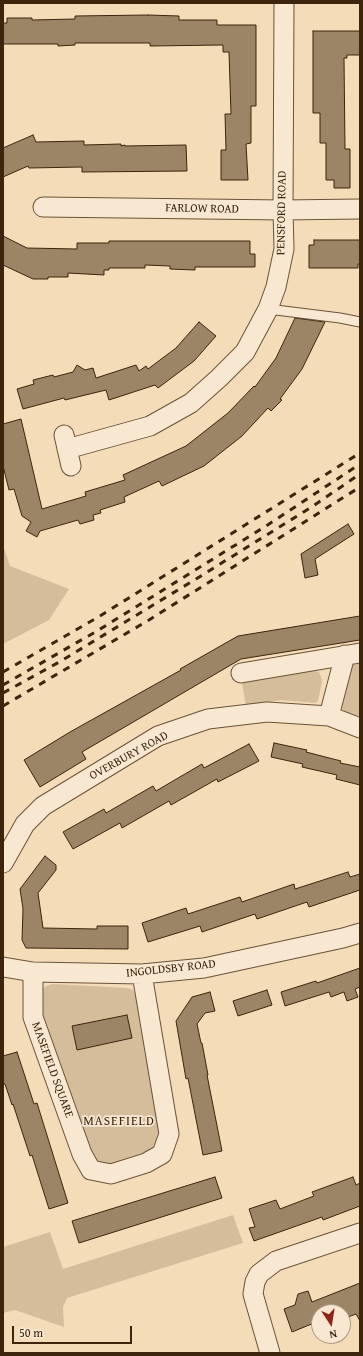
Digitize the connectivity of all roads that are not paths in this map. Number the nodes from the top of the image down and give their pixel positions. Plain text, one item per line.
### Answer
1 (284, 3) edge
2 (43, 207) dead end
3 (360, 209) edge
4 (283, 210) junction
5 (268, 309) junction
6 (360, 322) edge
7 (67, 450) dead end
8 (352, 654) edge
9 (241, 673) dead end
10 (329, 716) junction
11 (360, 728) edge
12 (3, 863) edge
13 (360, 932) edge
14 (3, 967) edge
15 (33, 972) junction
16 (142, 974) junction
17 (360, 1233) edge
18 (270, 1353) edge

1 - 4 street, PENSFORD ROAD
2 - 4 street, FARLOW ROAD
3 - 4 street, FARLOW ROAD
4 - 5 street, PENSFORD ROAD
5 - 6 lane
5 - 7 street, PENSFORD ROAD
8 - 9 street
8 - 10 street
10 - 11 street, OVERBURY ROAD
10 - 12 street, OVERBURY ROAD
13 - 16 street, INGOLDSBY ROAD
14 - 15 street, INGOLDSBY ROAD
15 - 16 street, INGOLDSBY ROAD
15 - 16 street, MASEFIELD SQUARE
17 - 18 street

